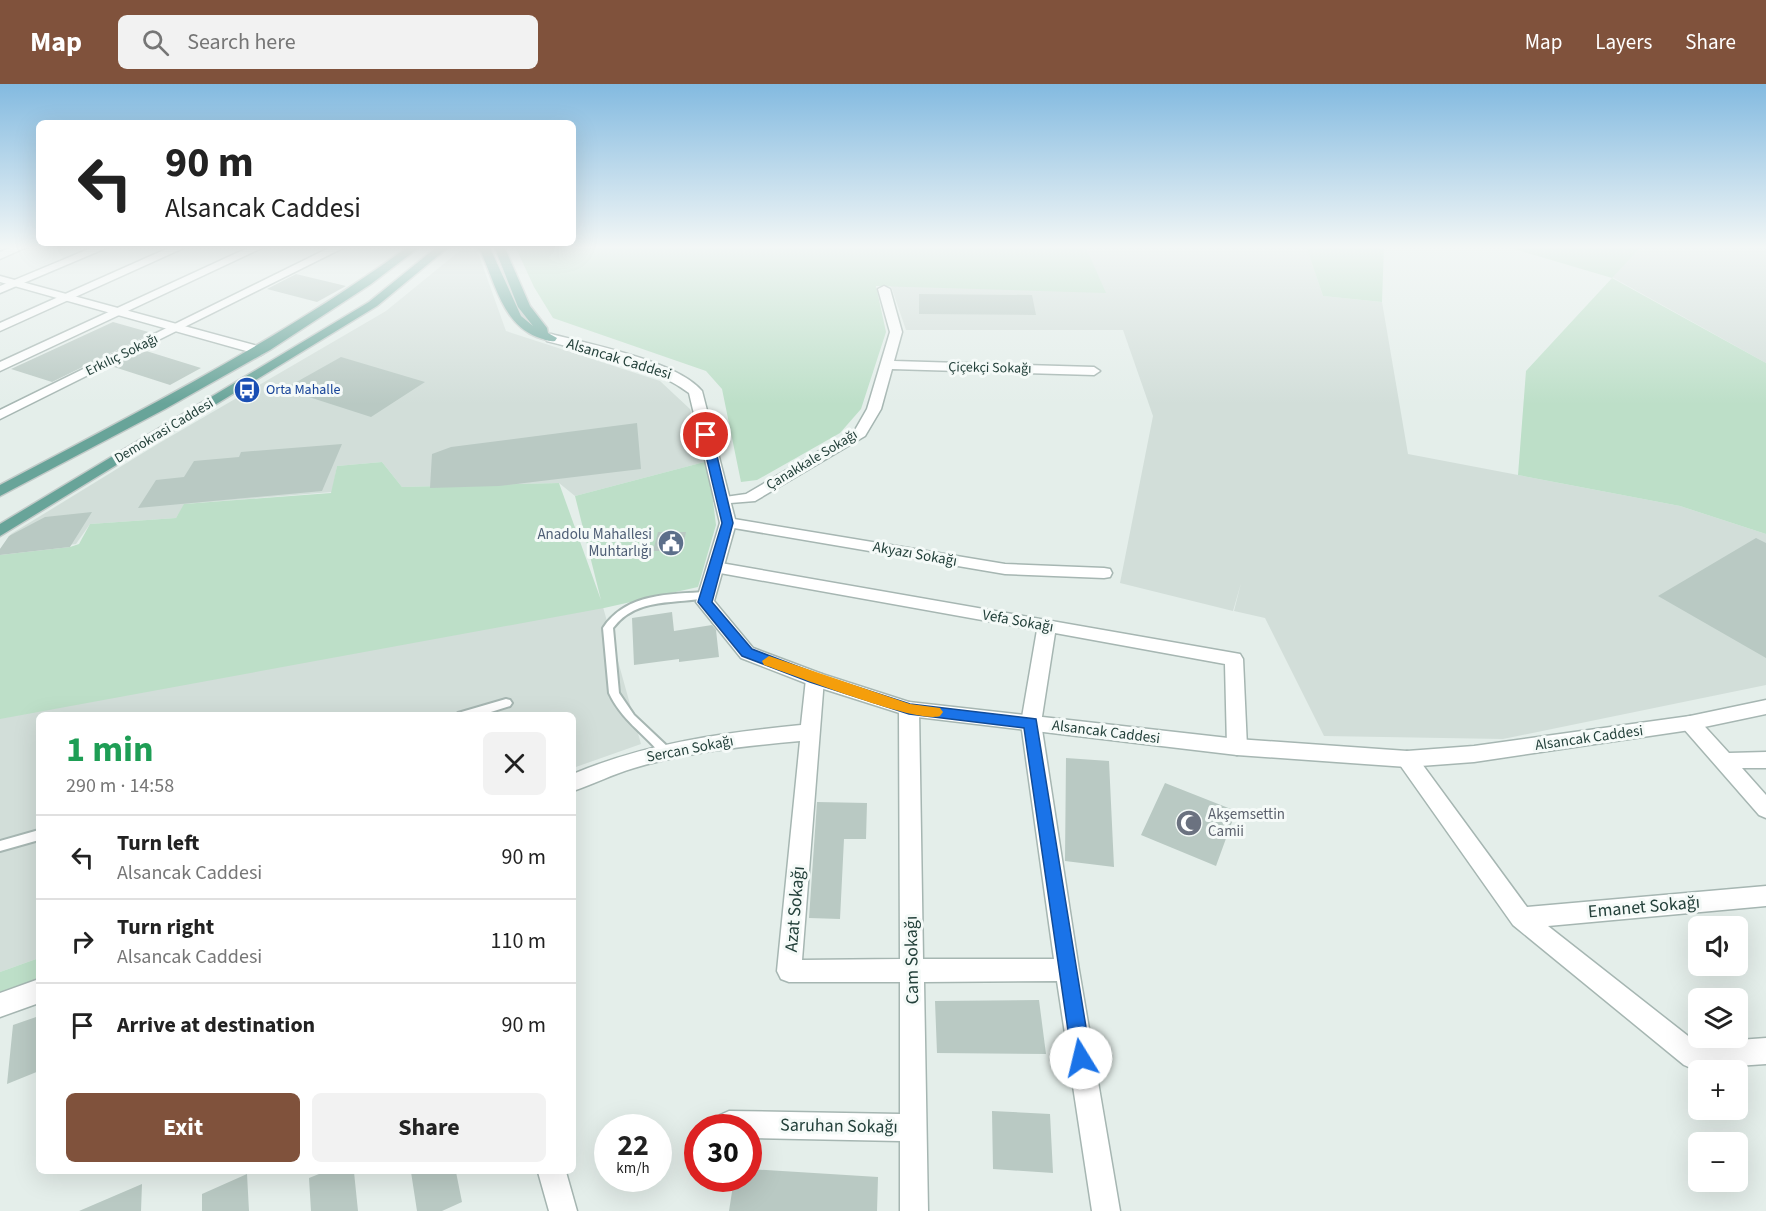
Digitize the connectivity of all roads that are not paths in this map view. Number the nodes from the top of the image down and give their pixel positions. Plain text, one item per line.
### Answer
1 (67, 299) edge
2 (70, 299) edge
3 (149, 299) edge
4 (236, 299) edge
5 (344, 299) edge
6 (380, 299) edge
7 (507, 299) edge
8 (520, 299) edge
9 (887, 299) edge
10 (120, 312) junction
11 (0, 327) edge
12 (177, 328) junction
13 (318, 338) junction
14 (551, 338) junction
15 (261, 351) junction
16 (0, 366) edge
17 (887, 366) junction
18 (1094, 371) dead end
19 (0, 415) edge
20 (0, 490) edge
21 (723, 501) junction
22 (728, 523) junction
23 (0, 531) edge
24 (715, 567) junction
25 (1104, 573) dead end
26 (707, 595) junction
27 (1047, 626) junction
28 (815, 679) junction
29 (506, 703) dead end
30 (1766, 707) edge
31 (909, 709) junction
32 (476, 712) edge
33 (1031, 723) junction
34 (1690, 723) junction
35 (811, 732) junction
36 (1237, 747) junction
37 (665, 751) junction
38 (1407, 759) junction
39 (1766, 760) edge
40 (1724, 761) junction
41 (576, 782) edge
42 (1766, 809) edge
43 (36, 836) edge
44 (0, 846) edge
45 (1766, 896) edge
46 (1521, 918) junction
47 (1067, 970) junction
48 (912, 971) junction
49 (36, 993) edge
50 (0, 1005) edge
51 (1766, 1051) edge
52 (762, 1125) edge
53 (914, 1128) junction
54 (553, 1174) edge
55 (563, 1211) edge
56 (915, 1211) edge
57 (1106, 1211) edge

1 - 11 street
2 - 10 street
3 - 10 street
4 - 12 street, Erkılıç Sokağı
5 - 15 main road, Demokrasi Caddesi
6 - 13 main road, Demokrasi Caddesi
7 - 14 main road
8 - 14 main road
9 - 17 street, Çanakkale Sokağı
10 - 12 street
10 - 16 street
12 - 15 street
12 - 19 street, Erkılıç Sokağı
13 - 15 main road
13 - 23 main road, Demokrasi Caddesi
14 - 21 street, Alsancak Caddesi
15 - 20 main road, Demokrasi Caddesi
17 - 18 street, Çiçekçi Sokağı
17 - 21 street, Çanakkale Sokağı
21 - 22 street, Alsancak Caddesi
22 - 24 street, Alsancak Caddesi
22 - 25 street, Akyazı Sokağı
24 - 26 street, Alsancak Caddesi
24 - 27 street, Vefa Sokağı
26 - 28 street, Alsancak Caddesi
26 - 37 lane
27 - 33 street
27 - 36 street, Vefa Sokağı
28 - 31 street, Alsancak Caddesi
28 - 35 street, Azat Sokağı
29 - 32 lane
30 - 34 street, Alsancak Caddesi
31 - 33 street, Alsancak Caddesi
31 - 48 street, Cam Sokağı
33 - 36 street, Alsancak Caddesi
33 - 47 street
34 - 38 street, Alsancak Caddesi
34 - 40 street
35 - 37 street, Sercan Sokağı
35 - 48 street, Azat Sokağı
36 - 38 street, Alsancak Caddesi
37 - 41 street, Sercan Sokağı
38 - 46 street
39 - 40 street
40 - 42 street
43 - 44 lane
45 - 46 street, Emanet Sokağı
46 - 51 street
47 - 48 street, Azat Sokağı
47 - 57 street
48 - 53 street, Cam Sokağı
49 - 50 street
52 - 53 street, Saruhan Sokağı
53 - 56 street, Cam Sokağı
54 - 55 street

